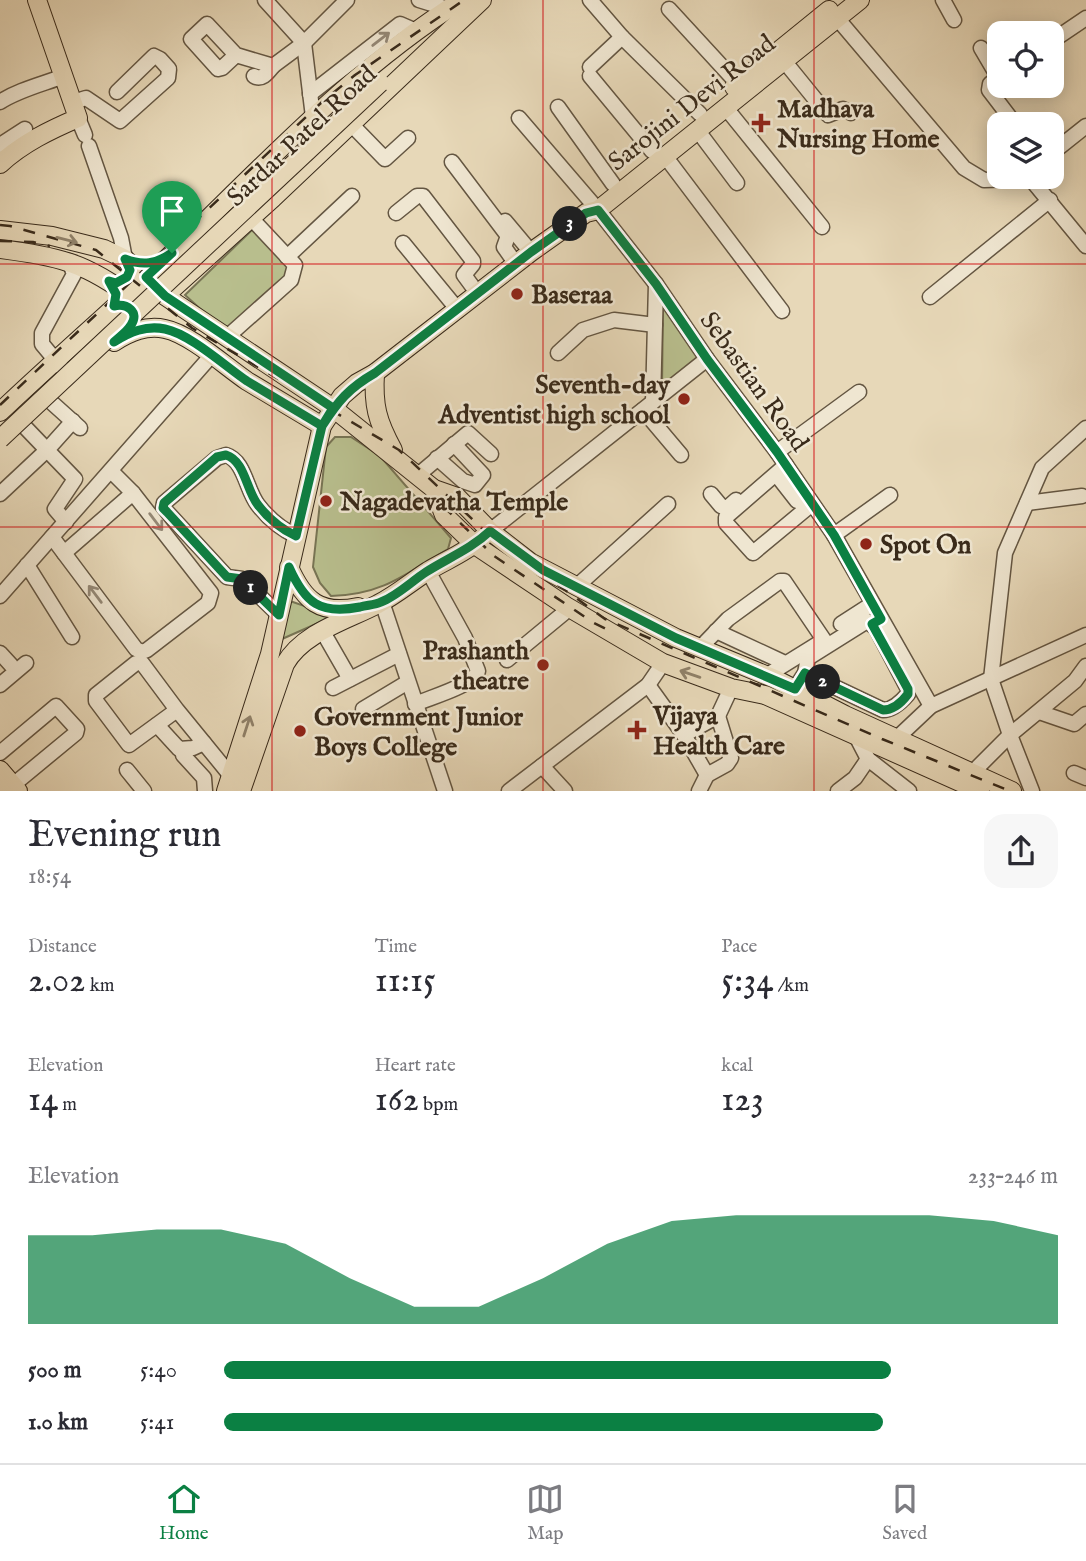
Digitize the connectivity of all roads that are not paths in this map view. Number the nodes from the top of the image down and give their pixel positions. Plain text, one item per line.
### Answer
1 (37, 0) edge
2 (265, 0) edge
3 (347, 0) edge
4 (419, 0) edge
5 (482, 0) edge
6 (590, 0) edge
7 (860, 0) edge
8 (943, 0) edge
9 (457, 8) edge
10 (669, 9) dead end
11 (836, 9) edge
12 (1086, 18) edge
13 (954, 20) dead end
14 (416, 31) junction
15 (1064, 33) edge
16 (622, 37) junction
17 (304, 43) junction
18 (981, 48) dead end
19 (236, 55) dead end
20 (987, 58) edge
21 (785, 62) junction
22 (273, 66) junction
23 (64, 76) junction
24 (254, 76) dead end
25 (738, 84) junction
26 (117, 92) dead end
27 (310, 94) junction
28 (995, 98) edge
29 (0, 103) edge
30 (558, 107) dead end
31 (726, 108) junction
32 (1006, 112) edge
33 (851, 113) dead end
34 (313, 117) junction
35 (519, 118) dead end
36 (699, 123) junction
37 (351, 124) junction
38 (81, 125) junction
39 (1086, 126) edge
40 (25, 129) dead end
41 (408, 138) dead end
42 (1064, 143) edge
43 (0, 145) edge
44 (659, 154) junction
45 (0, 164) edge
46 (987, 180) edge
47 (737, 183) dead end
48 (613, 184) junction
49 (1041, 189) edge
50 (352, 196) dead end
51 (1049, 200) junction
52 (591, 208) junction
53 (396, 213) dead end
54 (251, 218) junction
55 (822, 227) dead end
56 (0, 230) edge
57 (403, 243) dead end
58 (1086, 246) edge
59 (0, 249) edge
60 (531, 252) junction
61 (287, 257) junction
62 (167, 258) junction
63 (126, 260) junction
64 (69, 261) junction
65 (516, 264) junction
66 (146, 277) junction
67 (110, 282) junction
68 (180, 282) junction
69 (656, 284) junction
70 (478, 294) junction
71 (165, 296) junction
72 (930, 297) dead end
73 (121, 300) junction
74 (149, 310) junction
75 (458, 310) junction
76 (782, 311) dead end
77 (655, 325) junction
78 (129, 328) junction
79 (226, 338) junction
80 (114, 342) junction
81 (558, 353) dead end
82 (211, 356) junction
83 (707, 359) junction
84 (54, 361) junction
85 (375, 373) junction
86 (73, 379) junction
87 (859, 392) dead end
88 (50, 401) junction
89 (648, 406) junction
90 (333, 408) junction
91 (0, 412) edge
92 (24, 426) junction
93 (322, 426) junction
94 (1086, 429) edge
95 (1, 440) edge
96 (454, 443) junction
97 (47, 450) junction
98 (491, 454) dead end
99 (681, 455) dead end
100 (397, 458) junction
101 (437, 458) junction
102 (781, 464) junction
103 (111, 471) junction
104 (418, 475) junction
105 (434, 489) junction
106 (134, 493) junction
107 (0, 494) edge
108 (711, 495) dead end
109 (890, 495) dead end
110 (800, 496) junction
111 (1082, 496) dead end
112 (1027, 503) junction
113 (668, 504) dead end
114 (66, 522) junction
115 (490, 531) junction
116 (834, 535) junction
117 (296, 536) junction
118 (52, 537) junction
119 (475, 545) junction
120 (64, 553) junction
121 (27, 565) junction
122 (289, 567) junction
123 (428, 571) junction
124 (576, 587) junction
125 (0, 596) edge
126 (382, 602) junction
127 (872, 604) junction
128 (570, 608) junction
129 (279, 615) junction
130 (876, 622) junction
131 (841, 624) dead end
132 (716, 631) junction
133 (323, 632) junction
134 (1086, 635) edge
135 (72, 637) dead end
136 (700, 648) junction
137 (0, 653) edge
138 (399, 654) junction
139 (277, 659) junction
140 (508, 660) dead end
141 (663, 663) junction
142 (785, 663) junction
143 (1086, 666) edge
144 (904, 670) junction
145 (805, 673) junction
146 (766, 676) junction
147 (351, 679) junction
148 (991, 679) junction
149 (408, 682) junction
150 (0, 685) edge
151 (648, 685) junction
152 (333, 688) dead end
153 (731, 688) junction
154 (790, 696) junction
155 (415, 704) junction
156 (898, 704) junction
157 (931, 706) junction
158 (363, 709) dead end
159 (177, 710) junction
160 (1038, 712) junction
161 (718, 716) junction
162 (1082, 720) edge
163 (914, 723) junction
164 (157, 725) junction
165 (846, 726) junction
166 (684, 735) junction
167 (1010, 735) junction
168 (896, 739) junction
169 (204, 743) junction
170 (0, 753) edge
171 (183, 755) dead end
172 (868, 759) junction
173 (542, 766) junction
174 (0, 770) edge
175 (127, 770) dead end
176 (707, 775) junction
177 (228, 783) edge
178 (961, 783) edge
179 (5, 790) edge
180 (144, 791) edge
181 (205, 791) edge
182 (242, 791) edge
183 (445, 791) edge
184 (509, 791) edge
185 (565, 791) edge
186 (699, 791) edge
187 (838, 791) edge
188 (909, 791) edge
189 (980, 791) edge
190 (1012, 791) edge
191 (1032, 791) edge

1 - 23 main road
2 - 17 street
3 - 17 street
4 - 9 street
5 - 9 main road, Sardar Patel Road
6 - 16 street
7 - 11 main road, Sarojini Devi Road
8 - 13 street
9 - 14 main road, Sardar Patel Road
9 - 37 main road, Sardar Patel Road
9 - 95 main road
10 - 25 street
11 - 21 main road, Sarojini Devi Road
11 - 25 main road, Sarojini Devi Road
11 - 46 street
12 - 15 street
27 -> 14 street
14 - 34 main road, Sardar Patel Road
16 - 36 street
16 - 44 street
17 - 22 street
17 - 27 street
18 - 20 street
19 - 22 street
21 - 31 main road, Sarojini Devi Road
21 - 33 street
22 - 24 street
23 - 29 street
23 - 38 main road
25 - 36 main road, Sarojini Devi Road
26 - 38 street
27 - 34 street
28 - 32 street
30 - 48 street
31 - 36 main road, Sarojini Devi Road
31 - 55 street
34 - 62 main road, Sardar Patel Road
35 - 52 street, Sebastian Road
36 - 44 main road, Sarojini Devi Road
36 - 47 street
37 - 41 street
37 - 54 main road, Sardar Patel Road
38 - 45 main road
38 - 63 street
39 - 42 street
40 - 43 street
44 - 48 main road, Sarojini Devi Road
44 - 52 main road, Sarojini Devi Road
44 - 76 street
48 - 52 main road, Sarojini Devi Road
49 - 51 street
50 - 61 street
51 - 58 street
51 - 72 street
52 - 60 main road, Sarojini Devi Road
52 - 69 street, Sebastian Road
53 - 70 street
54 - 61 street
54 - 68 main road, Sardar Patel Road
56 -> 63 main road
57 - 75 street
59 - 64 main road
60 - 65 main road, Sarojini Devi Road
60 - 65 street
61 - 79 street
62 - 63 main road
62 - 66 main road, Sardar Patel Road
62 - 68 main road
63 - 66 main road
63 - 67 main road
64 - 67 main road
64 - 84 street
65 - 70 main road, Sarojini Devi Road
66 - 71 main road
66 - 73 main road, Sardar Patel Road
67 - 73 main road
68 - 71 main road, Sardar Patel Road
69 - 77 street
69 - 83 street, Sebastian Road
70 - 75 main road, Sarojini Devi Road
71 - 74 main road, Sardar Patel Road
71 - 79 main road
73 - 74 main road
73 - 78 main road
73 - 84 main road, Sardar Patel Road
74 - 78 main road, Sardar Patel Road
75 - 85 main road, Sarojini Devi Road
77 - 81 street
77 - 89 street
78 - 80 main road, Sardar Patel Road
79 - 90 main road
80 - 82 main road
80 - 86 main road, Sardar Patel Road
82 - 93 main road
82 - 103 street
83 - 89 street
83 - 102 street, Sebastian Road
84 - 86 street
84 - 91 main road, Sardar Patel Road
85 - 90 main road, Sarojini Devi Road
85 - 100 main road
86 - 88 main road, Sardar Patel Road
87 - 102 street
88 - 92 main road, Sardar Patel Road
88 - 97 street
89 - 99 street
89 - 115 street
90 - 93 main road, Sarojini Devi Road
90 - 100 main road
92 - 95 main road, Sardar Patel Road
92 - 97 street
93 - 117 main road, Sarojini Devi Road
94 - 112 street
96 - 98 street
96 - 101 street
96 - 101 street
97 - 107 street
97 - 114 street
100 - 104 main road
101 - 104 street
102 - 108 street
102 - 110 street, Sebastian Road
102 - 110 street
103 - 106 street
103 - 114 street
104 - 105 main road
105 - 115 main road
105 - 119 main road
106 - 120 street
106 -> 120 street
109 - 116 street
110 - 116 street, Sebastian Road
111 - 112 street
112 - 148 street
113 - 124 street
114 - 118 street
115 - 119 main road
115 - 124 main road
116 - 127 street, Sebastian Road
117 - 122 main road, Sarojini Devi Road
117 - 129 street
118 - 120 street
118 - 121 street
119 - 123 main road
119 - 128 main road
121 - 125 street
121 - 135 street
122 - 126 main road
122 - 129 main road, Sarojini Devi Road
123 - 126 main road
123 - 155 street
124 - 136 main road
126 - 133 main road
126 - 138 street
127 - 130 street, Sebastian Road
127 - 131 street
128 - 140 street
128 - 141 main road
129 - 139 main road, Sarojini Devi Road
130 - 144 street, Sebastian Road
130 - 145 street
132 - 136 street
132 - 142 street
132 - 142 street
133 - 139 main road
133 - 147 street
134 - 148 street
136 - 146 main road
137 - 150 street
138 - 147 street
138 - 149 street
177 -> 139 main road
139 - 182 main road
141 - 151 street
153 -> 141 main road
142 - 146 street
143 - 160 street
144 - 156 street
144 - 157 street, Sebastian Road
145 - 154 street
145 - 156 street
146 - 154 main road
147 - 152 street
148 - 157 street
148 - 167 street
149 - 155 street
149 - 158 street
151 - 166 street
151 - 173 street
153 - 154 main road
153 - 161 street
154 - 165 main road
155 - 183 street
156 - 163 street
157 - 163 street
159 - 164 street
159 - 164 street
159 - 169 street
160 - 162 street
160 - 167 street
161 - 166 street
161 - 176 street
163 - 168 street
164 - 169 street
165 - 168 main road
165 - 172 street
165 - 178 main road
166 - 176 street
167 - 178 street
167 - 191 street
168 - 178 main road
169 - 177 street
170 - 179 street
171 - 181 street
172 - 187 street
172 - 188 street
173 - 184 street
173 - 185 street
174 - 179 main road
175 - 180 street
176 - 186 street
178 - 189 main road
178 - 190 main road

